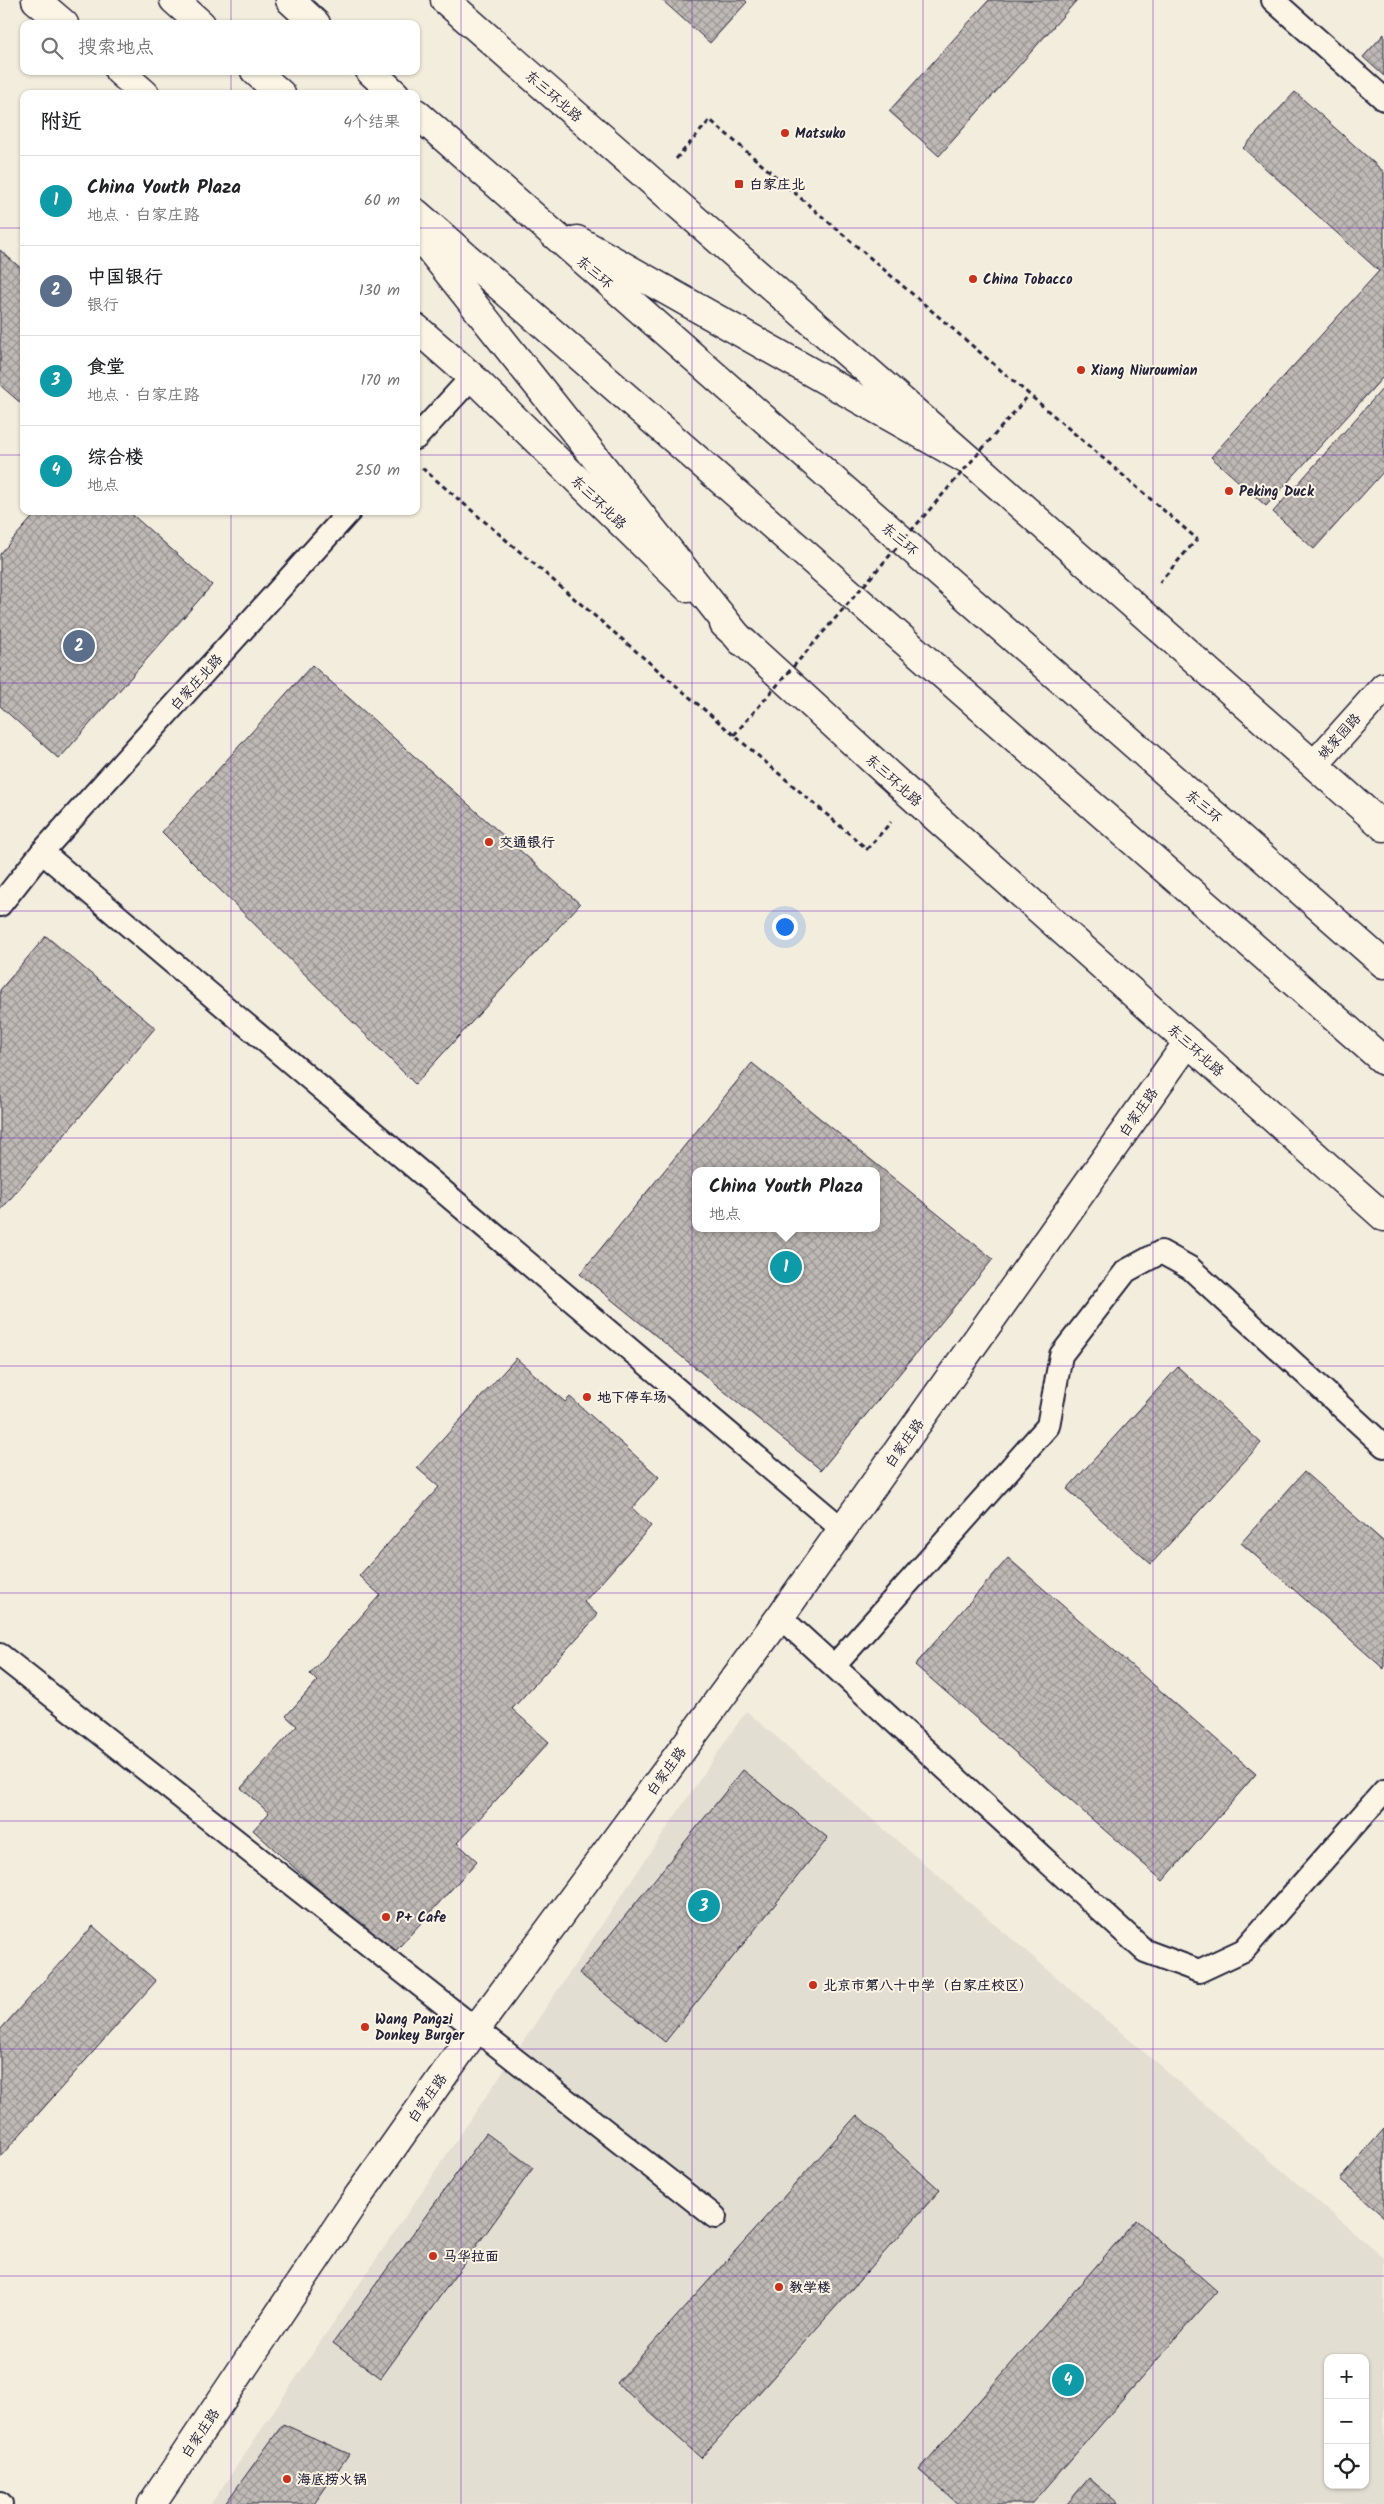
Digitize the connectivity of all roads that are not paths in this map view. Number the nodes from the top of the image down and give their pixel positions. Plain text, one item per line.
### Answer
1 (36, 0) edge
2 (174, 0) edge
3 (290, 0) edge
4 (445, 0) edge
5 (1273, 0) edge
6 (59, 20) edge
7 (196, 20) edge
8 (312, 20) edge
9 (124, 75) edge
10 (260, 75) edge
11 (374, 75) edge
12 (140, 90) edge
13 (276, 90) edge
14 (391, 90) edge
15 (1384, 99) edge
16 (420, 117) edge
17 (529, 213) junction
18 (420, 217) edge
19 (420, 237) edge
20 (420, 332) edge
21 (472, 377) junction
22 (420, 434) edge
23 (974, 464) junction
24 (346, 515) edge
25 (741, 641) junction
26 (1384, 687) edge
27 (1315, 764) junction
28 (1384, 827) edge
29 (42, 852) junction
30 (0, 905) edge
31 (1384, 964) edge
32 (1188, 1042) junction
33 (1384, 1061) edge
34 (1384, 1217) edge
35 (1384, 1446) edge
36 (842, 1530) junction
37 (780, 1617) junction
38 (0, 1654) edge
39 (834, 1666) junction
40 (1384, 1791) edge
41 (476, 2029) junction
42 (715, 2217) dead end
43 (152, 2504) edge

1 - 6 main road
2 - 7 main road
3 - 8 main road
4 - 23 main road, 东三环北路
5 - 15 lane
9 - 12 main road
10 - 13 main road
11 - 14 main road
16 - 17 main road, 东三环
17 - 23 main road
17 - 31 main road, 东三环
18 - 33 main road
19 - 25 main road
20 - 21 main road, 东三环北路
21 - 22 lane
21 - 25 main road, 东三环北路
23 - 27 main road, 东三环北路
24 - 29 lane, 白家庄北路
25 - 32 main road, 东三环北路
26 - 27 main road, 姚家园路
27 - 28 main road, 东三环北路
29 - 30 lane, 白家庄北路
29 - 36 lane
32 - 34 main road, 东三环北路
32 - 36 main road, 白家庄路
35 - 39 lane
36 - 37 main road, 白家庄路
37 - 39 lane
37 - 41 main road, 白家庄路
38 - 41 lane
39 - 40 lane
41 - 42 lane
41 - 43 main road, 白家庄路

